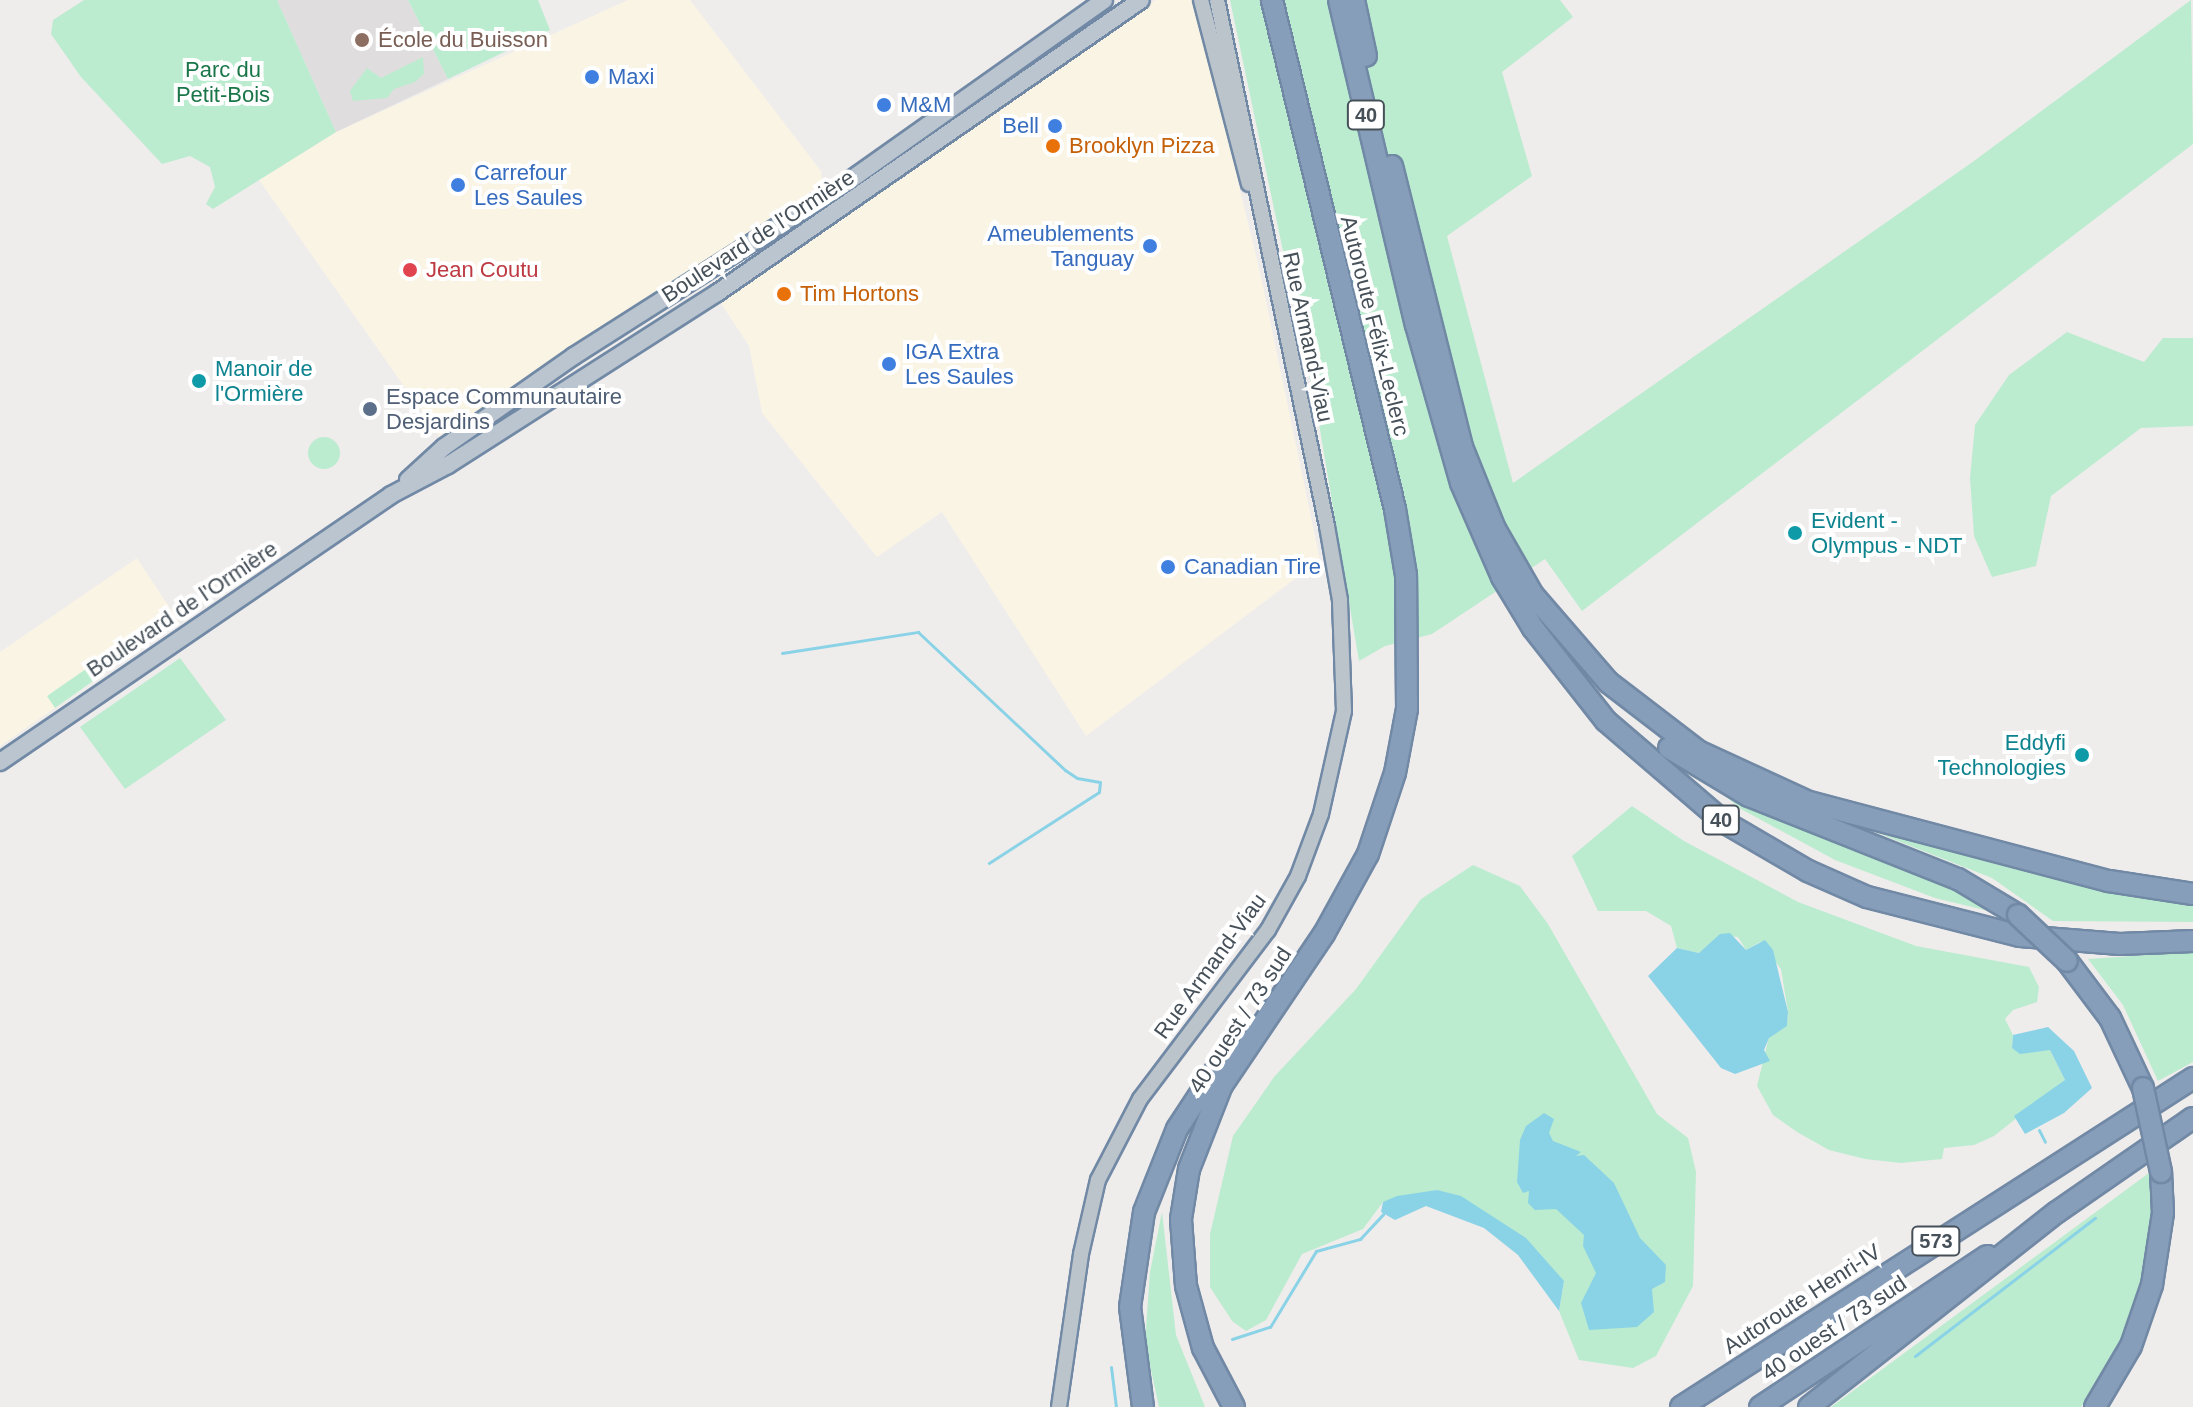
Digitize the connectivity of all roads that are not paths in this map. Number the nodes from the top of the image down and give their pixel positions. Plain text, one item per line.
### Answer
1 (1104, 0) edge
2 (1141, 0) edge
3 (1201, 0) edge
4 (1217, 0) edge
5 (1272, 0) edge
6 (1339, 0) edge
7 (1354, 0) edge
8 (1370, 77) junction
9 (1259, 210) junction
10 (1393, 230) junction
11 (1447, 442) junction
12 (391, 495) junction
13 (1407, 666) junction
14 (0, 762) edge
15 (2193, 894) edge
16 (2183, 942) edge
17 (2193, 1078) edge
18 (2193, 1118) edge
19 (2057, 1212) junction
20 (1059, 1407) edge
21 (1143, 1407) edge
22 (1234, 1407) edge
23 (1681, 1407) edge
24 (1760, 1407) edge
25 (1809, 1407) edge
26 (2095, 1407) edge

1 - 12 main road, Boulevard de l'Ormière
2 - 12 main road, Boulevard de l'Ormière
3 - 9 street, Rue Armand-Viau
4 - 9 street, Rue Armand-Viau
5 - 13 highway, Autoroute Félix-Leclerc
6 - 10 highway, Autoroute Félix-Leclerc / 40
7 - 8 highway
8 - 10 highway
8 - 15 highway
9 - 20 street, Rue Armand-Viau
10 - 11 highway, Autoroute Félix-Leclerc / 40
11 - 16 highway, 40
11 - 26 highway, bridge
12 - 14 main road, Boulevard de l'Ormière
13 - 21 highway
13 - 22 highway, 40 ouest / 73 sud
17 - 23 highway, Autoroute Henri-IV / 573
18 - 19 highway
19 - 24 highway, 40 ouest / 73 sud
19 - 25 highway, 573

